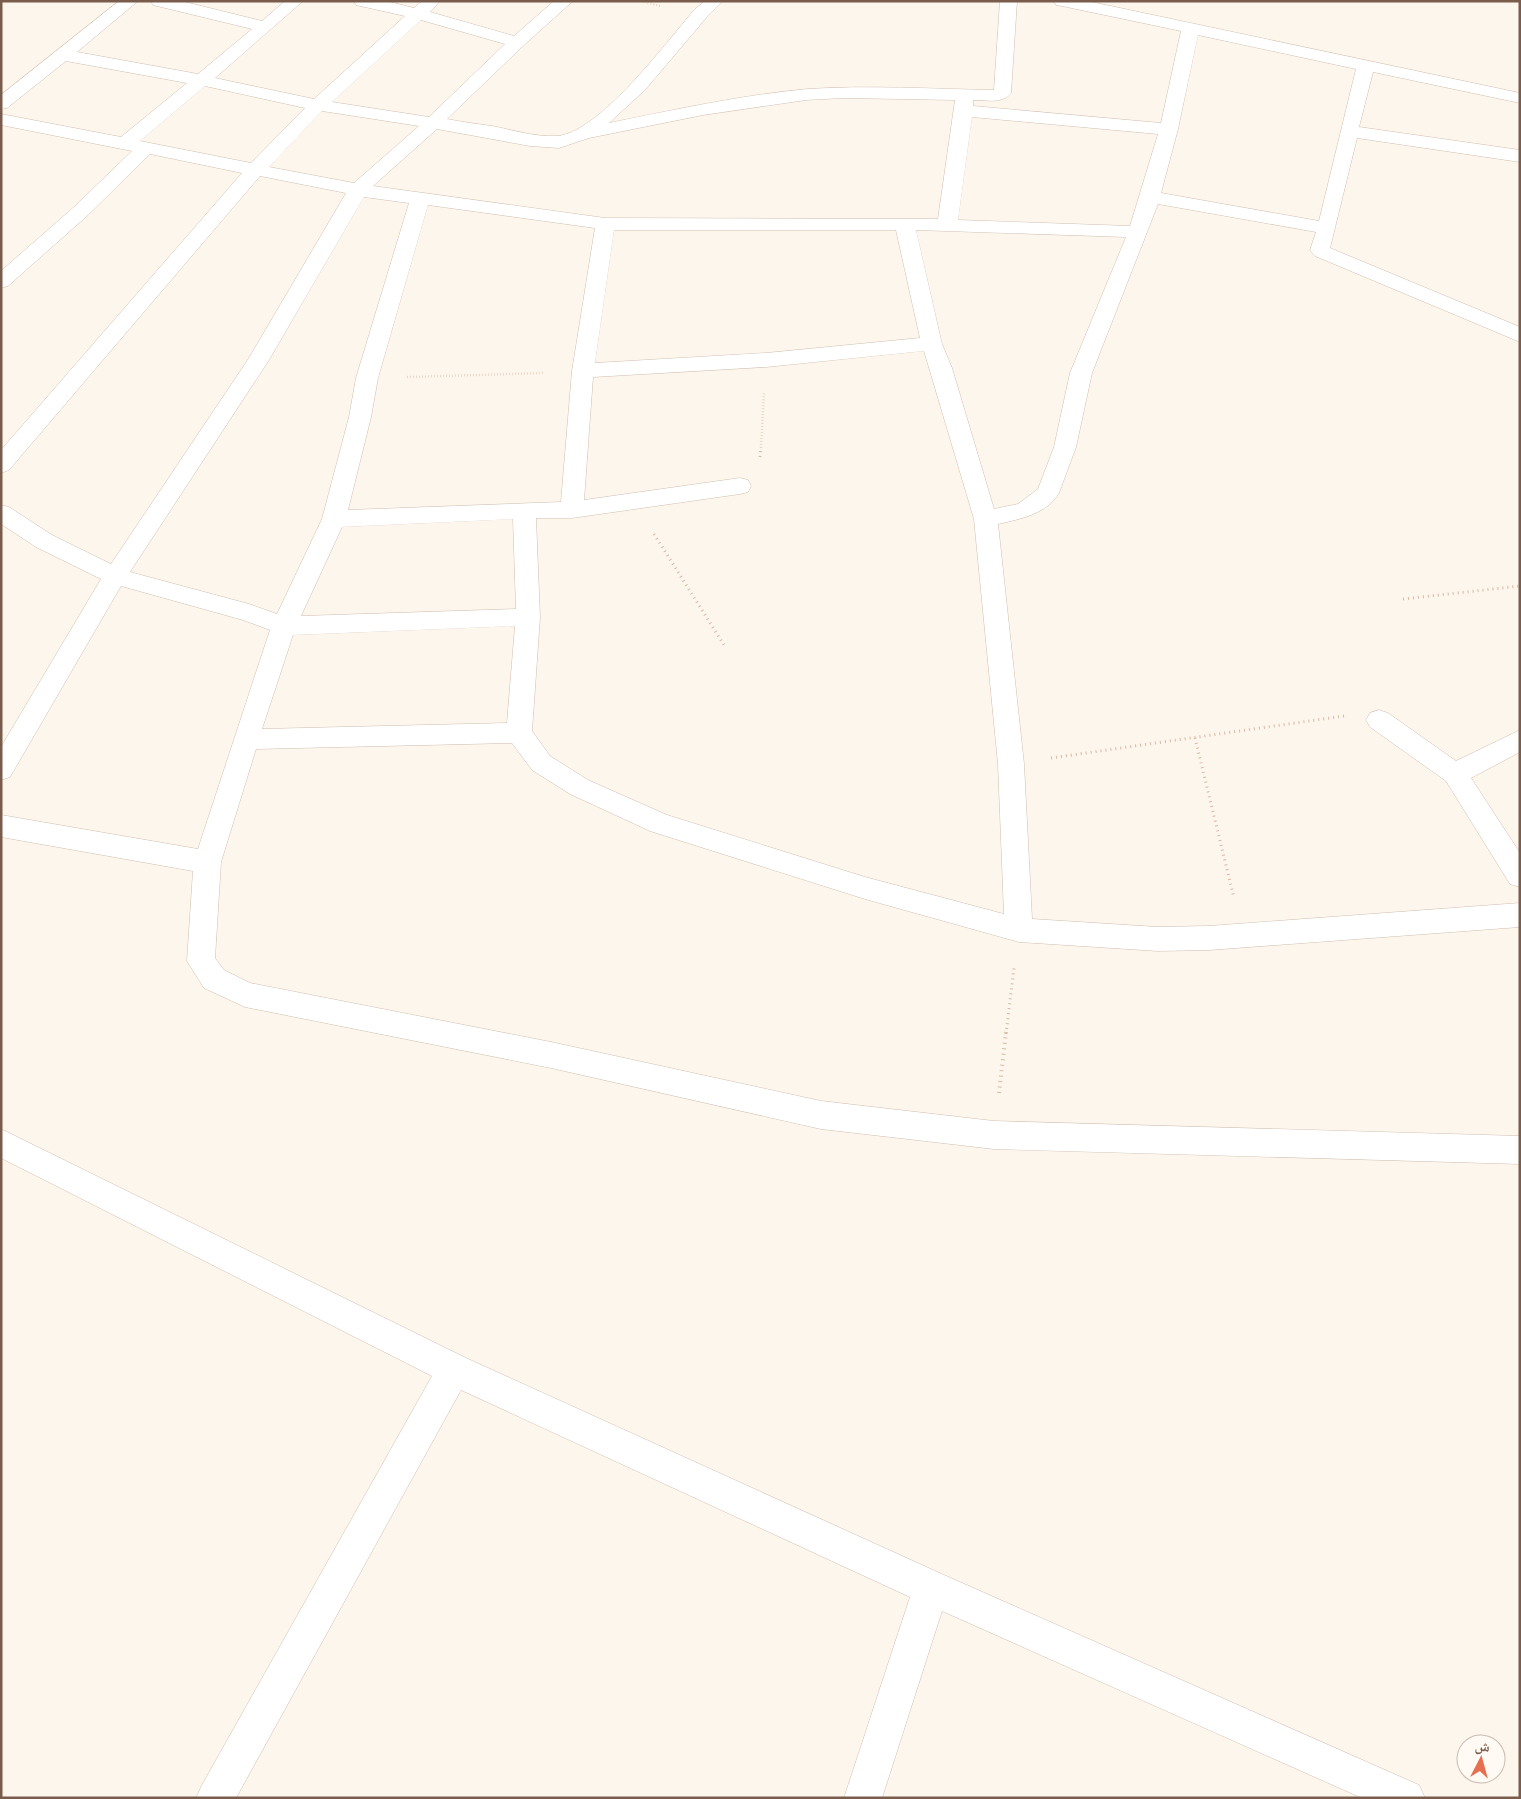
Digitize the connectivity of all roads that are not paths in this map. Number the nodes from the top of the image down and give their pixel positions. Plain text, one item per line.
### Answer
1 (130, 1) edge
2 (159, 1) edge
3 (295, 1) edge
4 (362, 1) edge
5 (432, 1) edge
6 (565, 1) edge
7 (715, 1) edge
8 (1009, 1) edge
9 (1062, 1) edge
10 (419, 14) junction
11 (265, 27) junction
12 (1190, 30) junction
13 (517, 42) junction
14 (63, 55) junction
15 (1366, 66) junction
16 (201, 80) junction
17 (1520, 98) edge
18 (964, 102) junction
19 (1, 104) edge
20 (318, 105) junction
21 (1, 119) edge
22 (433, 123) junction
23 (1169, 129) junction
24 (1349, 131) junction
25 (587, 133) junction
26 (126, 143) junction
27 (147, 147) junction
28 (1520, 156) edge
29 (256, 170) junction
30 (358, 190) junction
31 (1151, 197) junction
32 (420, 198) junction
33 (605, 224) junction
34 (906, 224) junction
35 (947, 226) junction
36 (1327, 228) junction
37 (1138, 232) junction
38 (1, 282) edge
39 (1520, 334) edge
40 (932, 344) junction
41 (583, 371) junction
42 (1, 465) edge
43 (740, 486) road end
44 (524, 510) junction
45 (572, 510) junction
46 (1, 513) edge
47 (334, 519) junction
48 (986, 519) junction
49 (114, 576) junction
50 (528, 617) junction
51 (284, 626) junction
52 (1379, 720) road end
53 (519, 733) junction
54 (246, 739) junction
55 (1520, 740) edge
56 (9, 741) edge
57 (1, 770) edge
58 (1455, 774) junction
59 (1, 826) edge
60 (208, 862) junction
61 (1520, 876) edge
62 (1520, 915) edge
63 (1019, 930) junction
64 (1, 1143) edge
65 (1520, 1150) edge
66 (454, 1370) junction
67 (931, 1588) junction
68 (215, 1798) edge
69 (863, 1798) edge
70 (1406, 1798) edge

1 - 14 street
2 - 11 street
3 - 11 street
4 - 10 street
5 - 10 street
6 - 13 street
7 - 25 street
8 - 18 street
9 - 12 street
10 - 13 street
10 - 20 street
11 - 16 street
12 - 15 street
12 - 23 street
13 - 22 street
14 - 16 street
14 - 19 street
15 - 17 street
15 - 24 street
16 - 20 street
16 - 26 street
18 - 23 street
18 - 25 street
18 - 35 street
20 - 22 street
20 - 29 street
21 - 26 street
22 - 25 street
22 - 30 street
23 - 31 street
24 - 28 street
24 - 36 street
26 - 27 street
27 - 29 street
27 - 38 street
29 - 30 street
29 - 42 street
30 - 32 street
30 - 49 street
31 - 36 street
31 - 37 street
32 - 33 street
32 - 47 street
33 - 34 street
33 - 41 street
34 - 35 street
34 - 40 street
35 - 37 street
36 - 39 street
37 - 48 street
40 - 41 street
40 - 48 street
41 - 45 street
43 - 45 street
44 - 45 street
44 - 47 street
44 - 50 street
46 - 49 street
47 - 51 street
48 - 63 street
49 - 51 street
49 - 56 street
50 - 51 street
50 - 53 street
51 - 54 street
52 - 58 street
53 - 54 street
53 - 63 street
54 - 60 street
55 - 58 street
56 - 57 street
58 - 61 street
59 - 60 street
60 - 65 street
62 - 63 street
64 - 66 street
66 - 67 street
66 - 68 street
67 - 69 street
67 - 70 street

